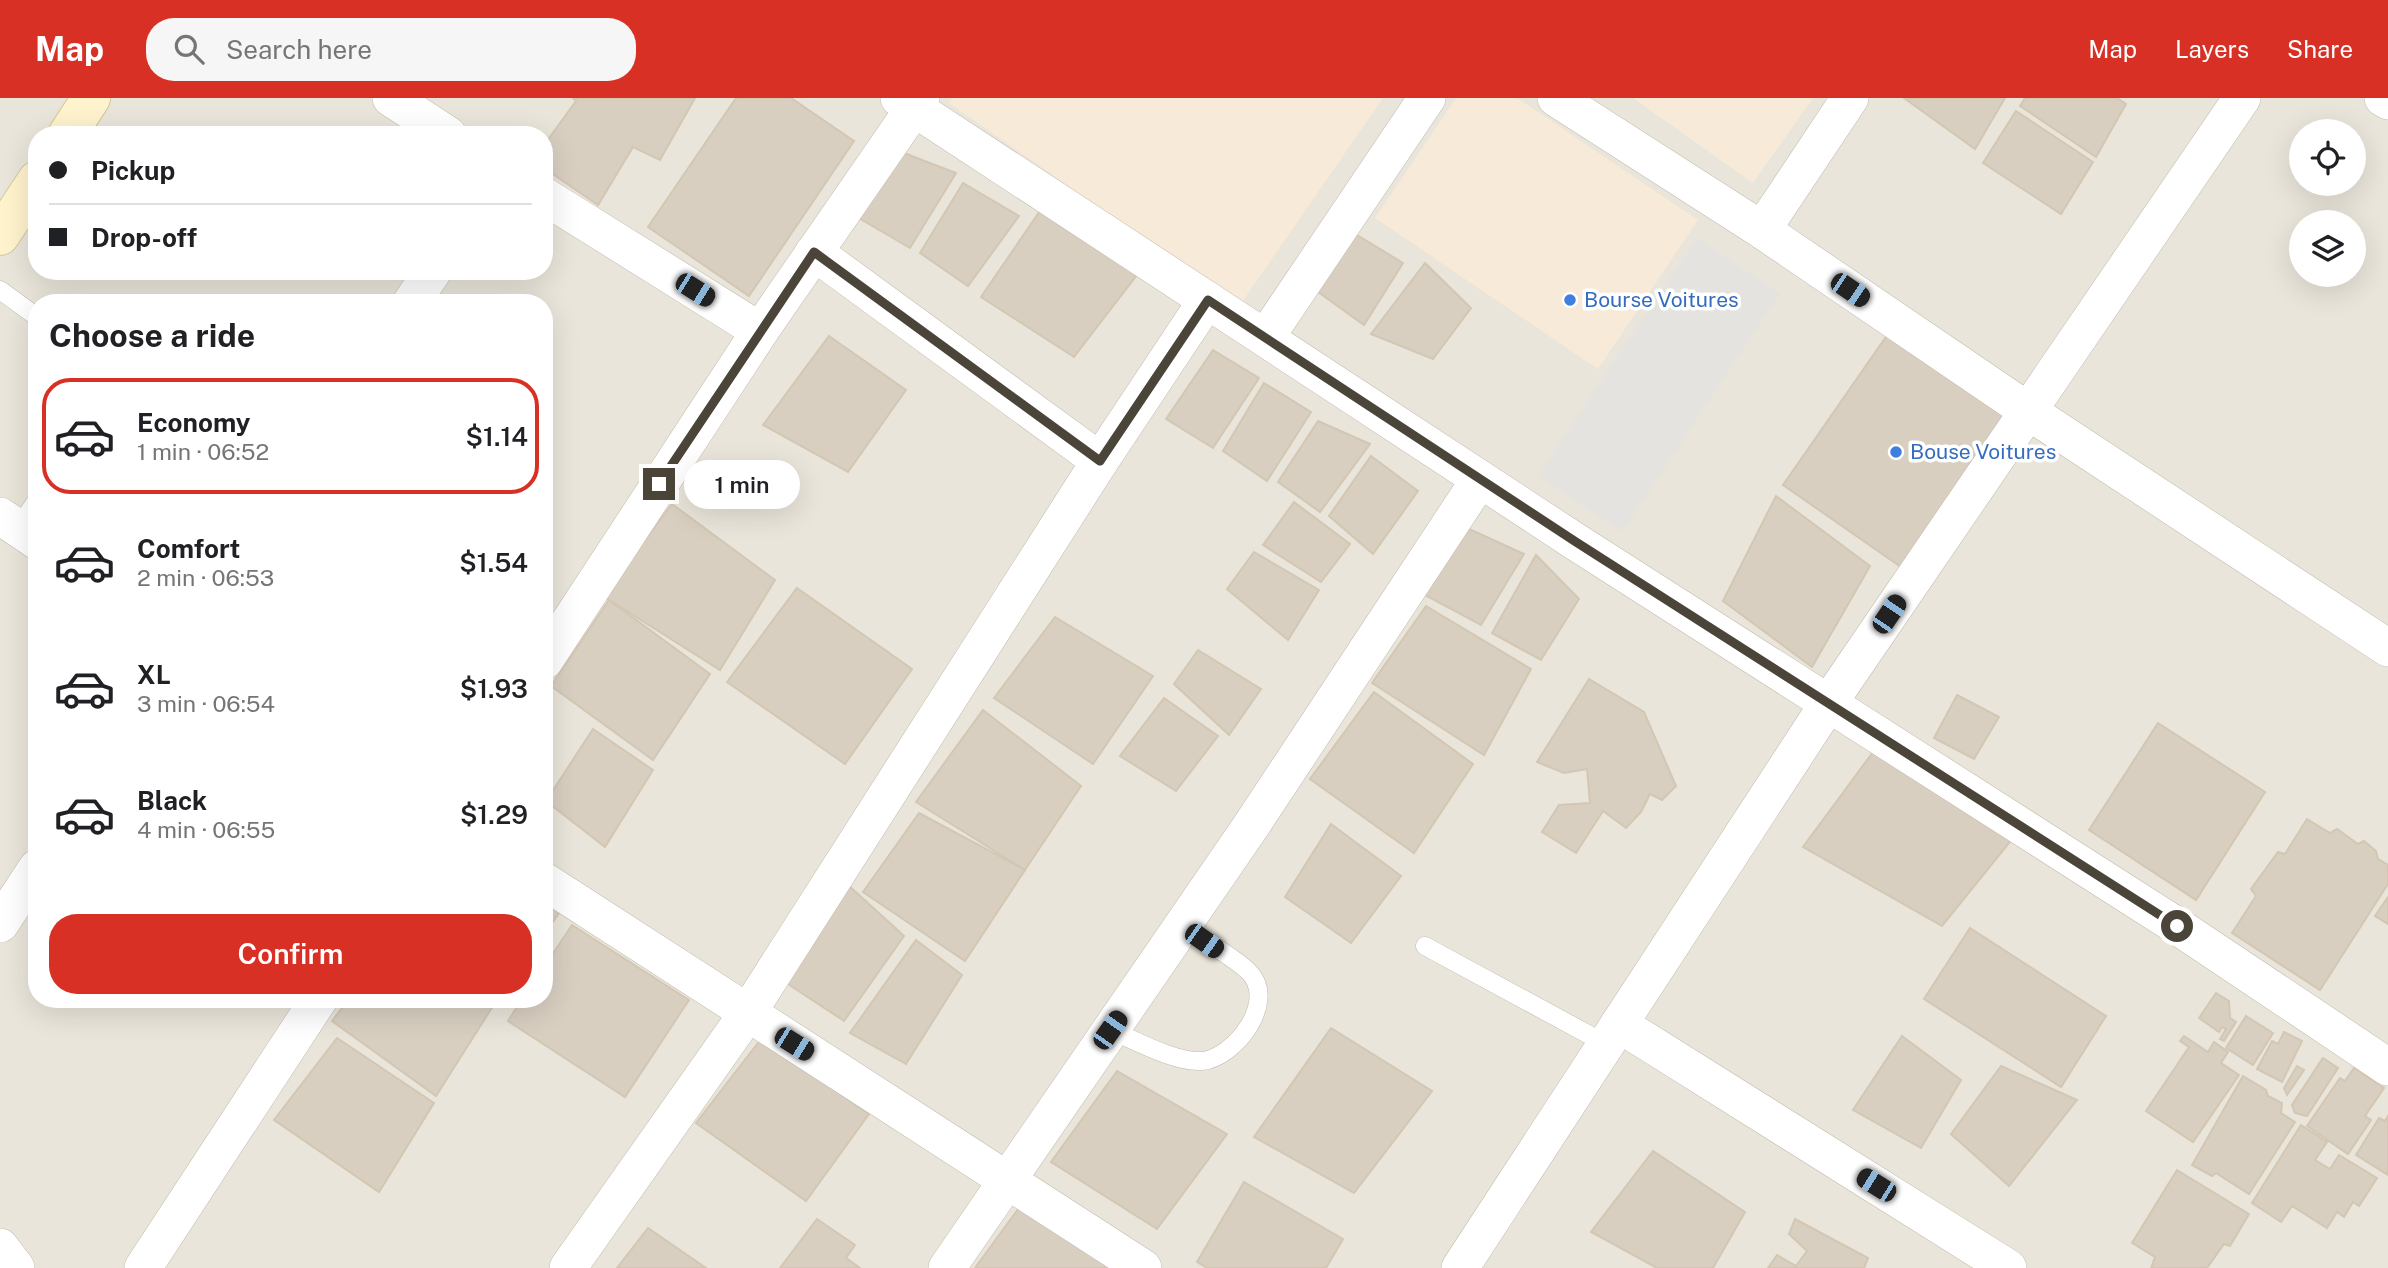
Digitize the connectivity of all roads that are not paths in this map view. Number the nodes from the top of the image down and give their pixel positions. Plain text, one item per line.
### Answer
1 (91, 98) edge
2 (391, 98) edge
3 (1427, 98) edge
4 (1556, 98) edge
5 (1850, 98) edge
6 (2242, 98) edge
7 (2384, 98) edge
8 (911, 101) edge
9 (2388, 101) edge
10 (73, 126) edge
11 (434, 126) edge
12 (28, 194) edge
13 (553, 202) edge
14 (1762, 230) junction
15 (0, 236) edge
16 (814, 252) junction
17 (0, 290) edge
18 (1208, 300) junction
19 (28, 310) edge
20 (760, 331) junction
21 (1266, 338) junction
22 (2028, 411) junction
23 (1100, 461) junction
24 (1480, 479) junction
25 (2384, 637) edge
26 (553, 647) edge
27 (1828, 704) junction
28 (28, 882) edge
29 (553, 887) edge
30 (0, 924) edge
31 (1181, 925) junction
32 (1425, 946) dead end
33 (313, 1008) edge
34 (747, 1014) junction
35 (1110, 1030) junction
36 (1612, 1034) junction
37 (2388, 1067) edge
38 (1007, 1179) junction
39 (0, 1247) edge
40 (1962, 1256) edge
41 (16, 1268) edge
42 (143, 1268) edge
43 (568, 1268) edge
44 (947, 1268) edge
45 (1143, 1268) edge
46 (1460, 1268) edge
47 (2008, 1268) edge

1 - 10 main road
2 - 11 street
3 - 21 street
4 - 14 street
5 - 14 street
6 - 22 street
7 - 9 street
8 - 16 street
8 - 18 street
12 - 15 main road
13 - 20 street
14 - 22 street
16 - 20 street
16 - 23 street
17 - 19 lane
18 - 21 street
18 - 23 street
20 - 26 street
21 - 24 street
22 - 25 street
22 - 27 street
23 - 34 street
24 - 27 street
24 - 31 street
27 - 36 street
27 - 37 street
28 - 30 street
29 - 34 street
31 - 35 street
31 - 35 lane
32 - 36 lane
33 - 42 street
34 - 38 street
34 - 43 street
35 - 38 street
36 - 40 street
36 - 46 street
38 - 44 street
38 - 45 street
39 - 41 street
40 - 47 street

